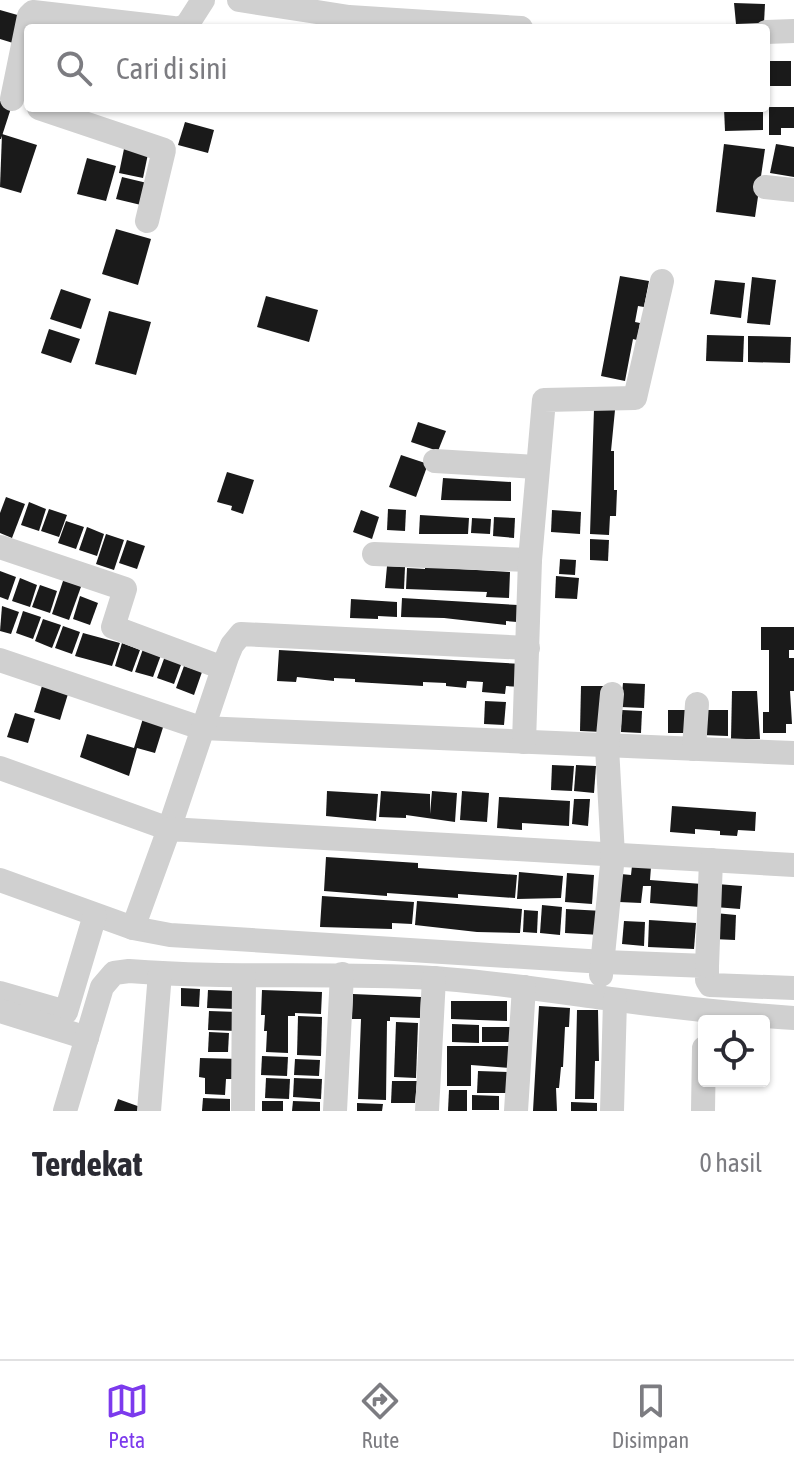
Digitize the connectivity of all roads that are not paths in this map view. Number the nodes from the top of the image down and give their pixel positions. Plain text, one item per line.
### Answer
1 (203, 0) edge
2 (239, 0) edge
3 (27, 24) edge
4 (138, 24) edge
5 (188, 24) edge
6 (458, 24) edge
7 (794, 31) edge
8 (770, 32) edge
9 (24, 42) edge
10 (13, 99) edge
11 (51, 112) edge
12 (765, 187) dead end
13 (794, 190) edge
14 (147, 221) dead end
15 (662, 281) dead end
16 (435, 461) dead end
17 (536, 467) junction
18 (0, 547) edge
19 (374, 554) dead end
20 (530, 560) junction
21 (528, 648) junction
22 (0, 660) edge
23 (223, 668) junction
24 (612, 694) dead end
25 (697, 704) dead end
26 (201, 728) junction
27 (524, 742) junction
28 (607, 747) junction
29 (694, 749) junction
30 (794, 753) edge
31 (0, 768) edge
32 (169, 829) junction
33 (613, 855) junction
34 (711, 860) junction
35 (794, 865) edge
36 (0, 880) edge
37 (95, 915) junction
38 (133, 928) junction
39 (604, 962) junction
40 (707, 966) junction
41 (160, 973) junction
42 (342, 974) junction
43 (244, 977) junction
44 (434, 978) junction
45 (524, 987) junction
46 (794, 988) edge
47 (0, 993) edge
48 (606, 998) junction
49 (0, 1011) edge
50 (699, 1015) edge
51 (770, 1017) edge
52 (794, 1018) edge
53 (87, 1038) junction
54 (703, 1087) edge
55 (65, 1111) edge
56 (149, 1111) edge
57 (243, 1111) edge
58 (335, 1111) edge
59 (427, 1111) edge
60 (516, 1111) edge
61 (612, 1111) edge
62 (703, 1111) edge

1 - 5 street
2 - 6 street
3 - 4 street
7 - 8 street
9 - 10 street
11 - 14 street
12 - 13 street
15 - 17 street
16 - 17 street
17 - 20 street
18 - 23 street
19 - 20 street
20 - 21 street
21 - 23 street
21 - 27 street
22 - 26 street
23 - 26 street
24 - 28 street
25 - 29 street
26 - 27 street
26 - 32 street
27 - 28 street
28 - 29 street
28 - 33 street
29 - 30 street
31 - 32 street
32 - 33 street
32 - 38 street
33 - 34 street
33 - 39 street
34 - 35 street
34 - 40 street
36 - 37 street
37 - 38 street
37 - 47 street
38 - 39 street
39 - 40 street
39 - 48 street
40 - 46 street
41 - 43 street
41 - 53 street
41 - 56 street
42 - 43 street
42 - 44 street
42 - 58 street
43 - 57 street
44 - 45 street
44 - 59 street
45 - 48 street
45 - 60 street
48 - 50 street
48 - 61 street
49 - 53 street
51 - 52 street
53 - 55 street
54 - 62 street

